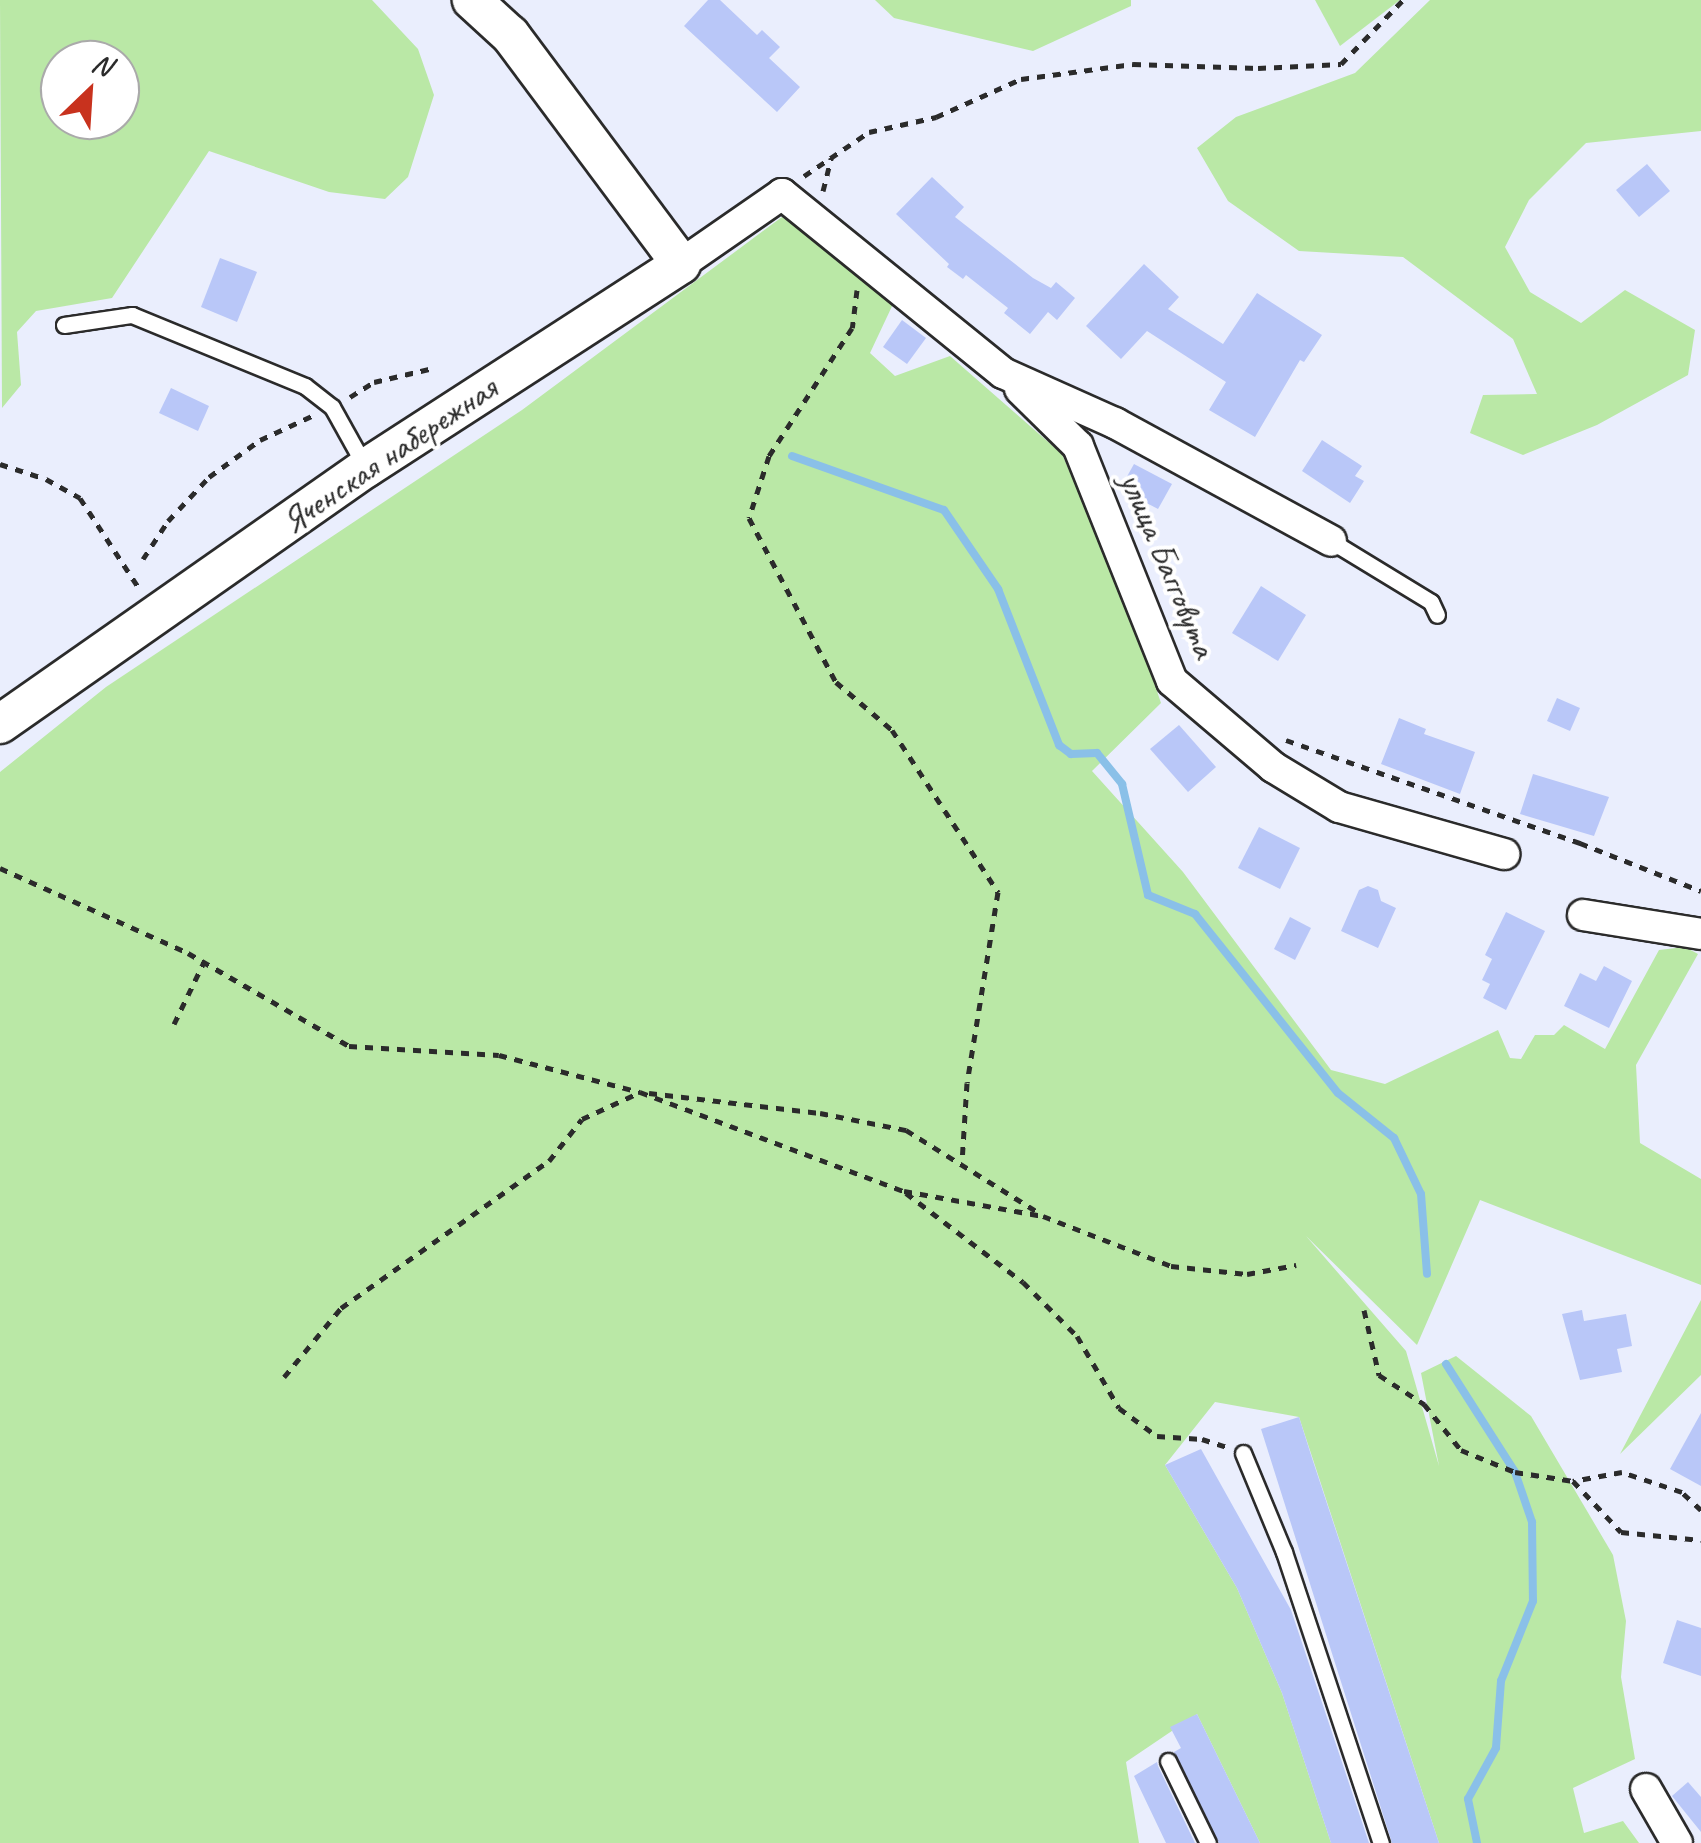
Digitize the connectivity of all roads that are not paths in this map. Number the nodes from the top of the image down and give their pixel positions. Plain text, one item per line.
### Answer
1 (472, 0) edge
2 (680, 264) junction
3 (64, 325) dead end
4 (1003, 374) junction
5 (366, 468) junction
6 (1331, 541) joint
7 (1437, 615) dead end
8 (0, 724) edge
9 (1504, 854) dead end
10 (1583, 915) dead end
11 (1701, 934) edge
12 (1242, 1453) road end
13 (1168, 1762) dead end
14 (1646, 1789) dead end
15 (1208, 1843) edge
16 (1381, 1843) edge
17 (1676, 1843) edge

1 - 2 street
2 - 4 street, Яченская набережная
2 - 5 street, Яченская набережная
3 - 5 lane
4 - 6 street
4 - 9 street, улица Багговута
5 - 8 street, Яченская набережная
6 - 7 lane
10 - 11 street
12 - 16 lane
13 - 15 lane
14 - 17 street

